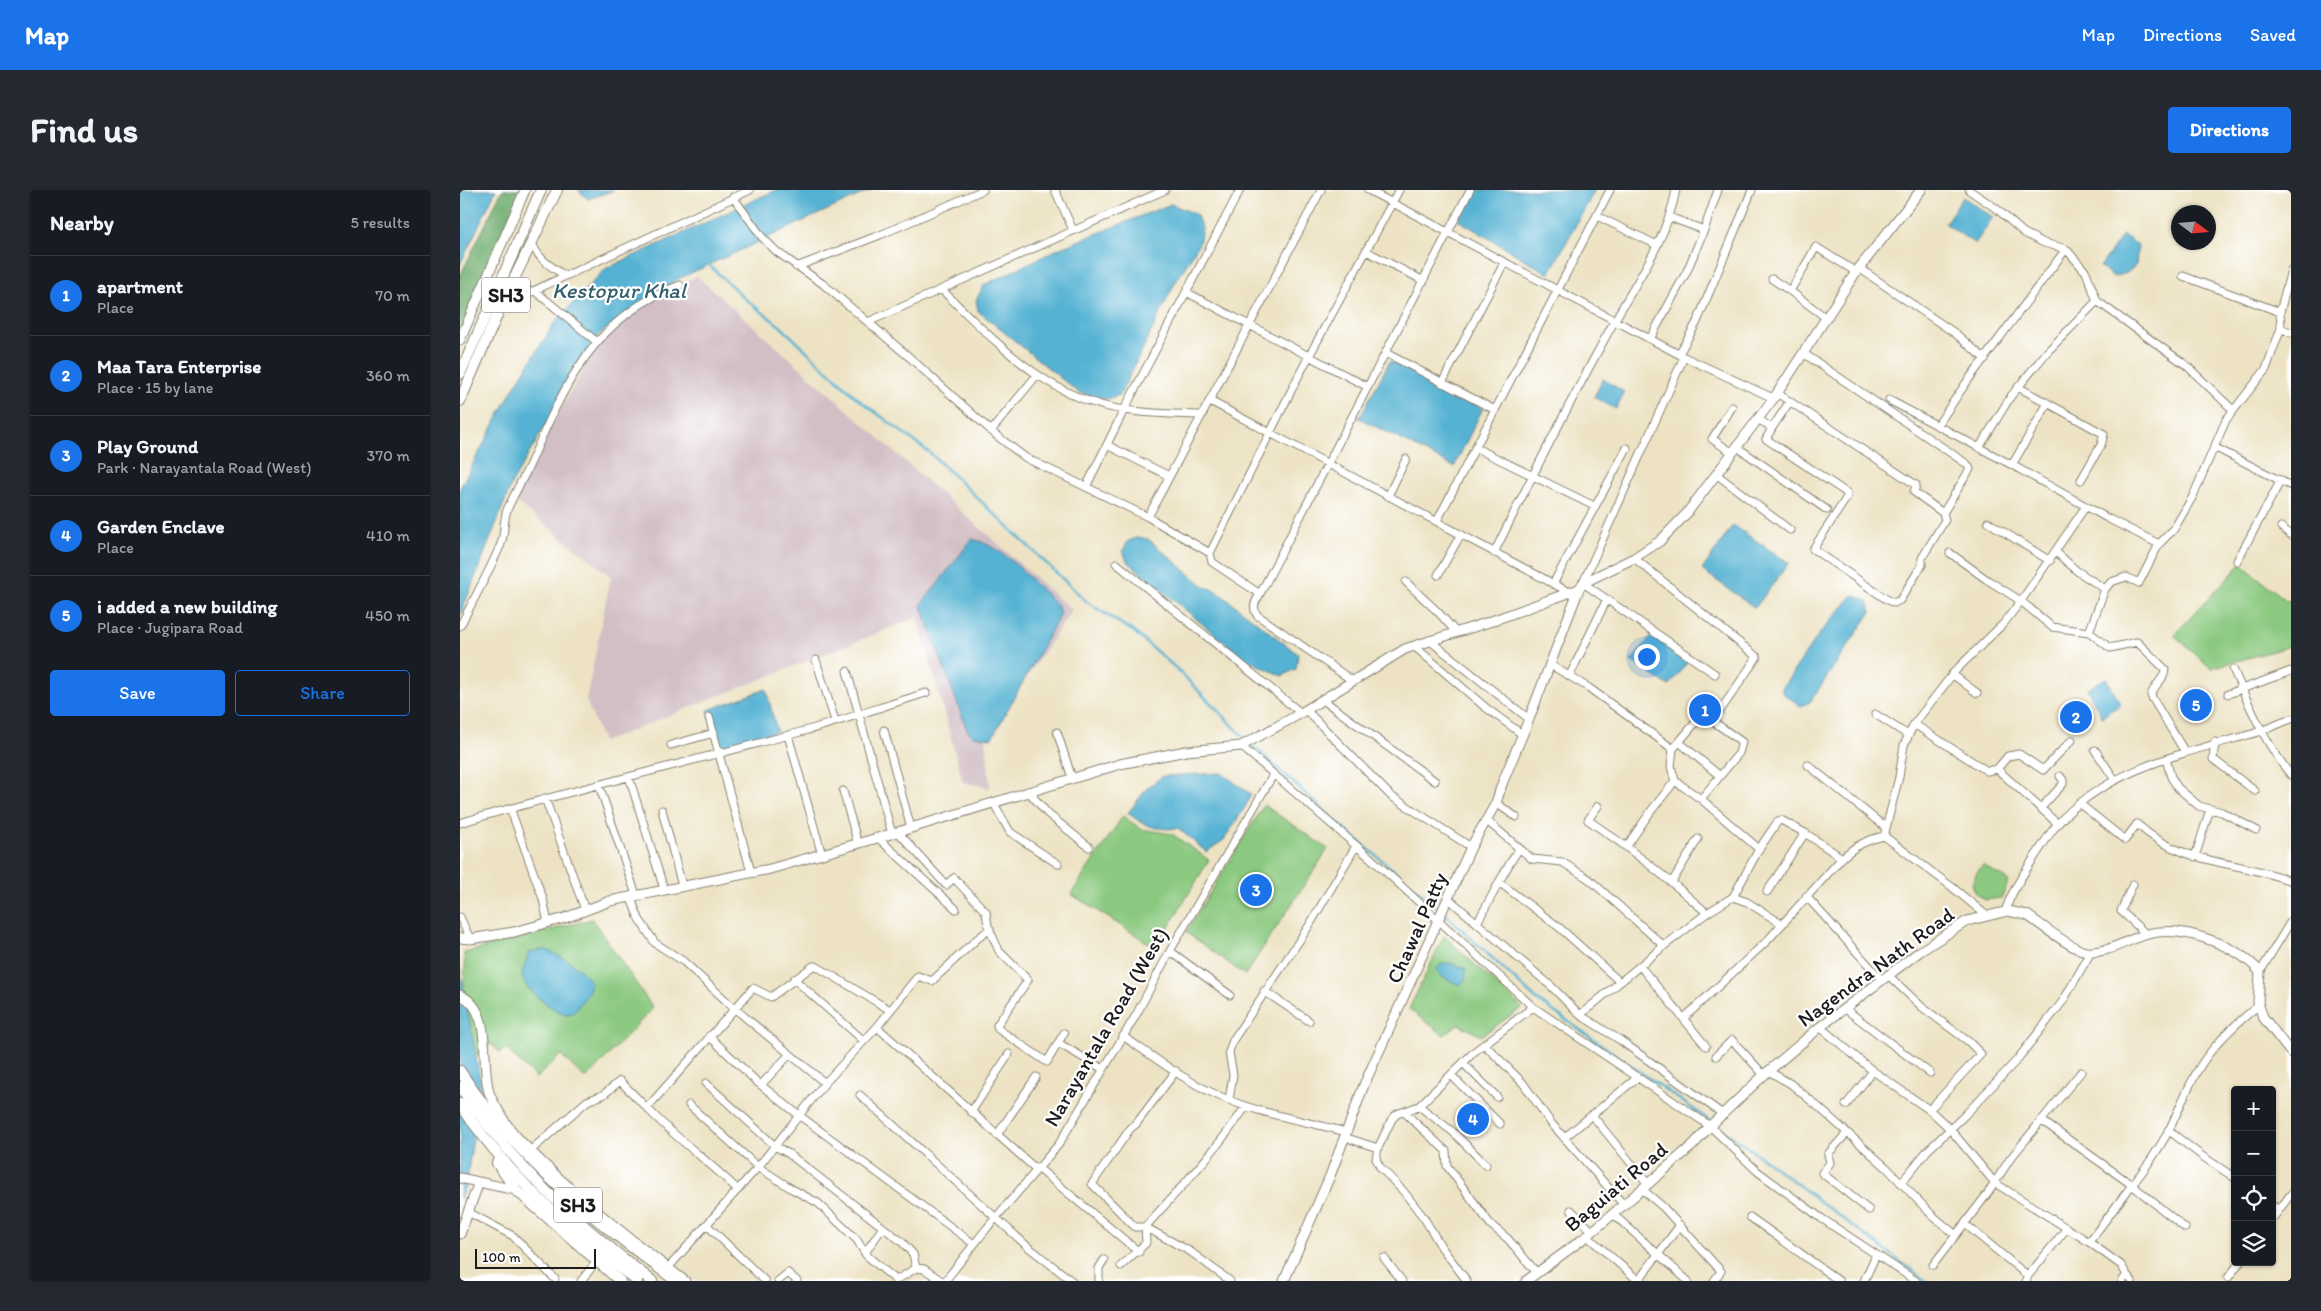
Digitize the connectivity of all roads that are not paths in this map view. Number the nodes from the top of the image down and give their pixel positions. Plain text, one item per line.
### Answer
1 (525, 190) edge
2 (540, 190) edge
3 (557, 190) edge
4 (750, 190) edge
5 (983, 190) edge
6 (1055, 190) edge
7 (1165, 190) edge
8 (1240, 190) edge
9 (1321, 190) edge
10 (1368, 190) edge
11 (1399, 190) edge
12 (1470, 190) edge
13 (1610, 190) edge
14 (1676, 190) edge
15 (1718, 190) edge
16 (1752, 190) edge
17 (1969, 190) edge
18 (1918, 191) edge
19 (735, 199) junction
20 (1393, 202) junction
21 (1598, 216) junction
22 (1669, 217) junction
23 (1074, 230) junction
24 (1704, 230) junction
25 (1449, 232) junction
26 (532, 242) junction
27 (1657, 245) junction
28 (2066, 249) junction
29 (1366, 251) junction
30 (1504, 263) junction
31 (796, 267) junction
32 (1858, 270) junction
33 (2291, 270) edge
34 (565, 276) junction
35 (2183, 276) dead end
36 (1772, 279) dead end
37 (1424, 281) junction
38 (680, 284) dead end
39 (942, 290) junction
40 (535, 291) junction
41 (1558, 291) junction
42 (1790, 291) junction
43 (1186, 292) junction
44 (2288, 292) edge
45 (2097, 301) junction
46 (490, 305) junction
47 (501, 306) junction
48 (2280, 312) junction
49 (1825, 317) junction
50 (1615, 320) junction
51 (868, 322) junction
52 (1249, 325) junction
53 (2281, 328) junction
54 (2291, 333) edge
55 (1650, 339) junction
56 (460, 340) edge
57 (597, 342) junction
58 (1386, 353) junction
59 (1803, 353) junction
60 (1682, 355) junction
61 (1310, 356) junction
62 (1985, 358) junction
63 (460, 374) edge
64 (1037, 375) junction
65 (1442, 383) junction
66 (1368, 387) junction
67 (2018, 387) junction
68 (1775, 395) junction
69 (1889, 400) dead end
70 (460, 401) edge
71 (1210, 401) junction
72 (1790, 401) junction
73 (2048, 403) junction
74 (1732, 407) dead end
75 (1124, 410) junction
76 (1495, 410) junction
77 (2233, 410) junction
78 (1201, 415) junction
79 (1758, 420) junction
80 (1937, 426) junction
81 (1772, 428) junction
82 (991, 431) junction
83 (1270, 432) junction
84 (1107, 445) junction
85 (2214, 447) junction
86 (1476, 448) junction
87 (1627, 448) dead end
88 (1979, 448) junction
89 (1735, 450) junction
90 (1406, 459) dead end
91 (1328, 465) junction
92 (2012, 465) junction
93 (1716, 474) junction
94 (1169, 476) junction
95 (1533, 476) junction
96 (2081, 480) dead end
97 (2280, 480) junction
98 (2291, 486) edge
99 (1086, 487) junction
100 (1388, 496) junction
101 (1594, 506) junction
102 (2086, 506) junction
103 (1827, 510) dead end
104 (1943, 513) junction
105 (1148, 517) junction
106 (1437, 521) junction
107 (1988, 522) dead end
108 (2281, 528) dead end
109 (1790, 530) dead end
110 (1462, 534) junction
111 (2291, 534) edge
112 (2159, 544) junction
113 (1950, 552) dead end
114 (2056, 552) junction
115 (1210, 553) junction
116 (1494, 553) junction
117 (1634, 558) junction
118 (2050, 561) junction
119 (2237, 561) dead end
120 (1116, 563) dead end
121 (1438, 575) dead end
122 (1406, 582) dead end
123 (1553, 584) junction
124 (1581, 586) junction
125 (2105, 588) junction
126 (1567, 592) junction
127 (1260, 594) junction
128 (1607, 599) junction
129 (2022, 601) junction
130 (460, 626) edge
131 (1456, 632) junction
132 (2089, 632) junction
133 (1429, 640) junction
134 (1414, 646) junction
135 (816, 660) dead end
136 (1549, 664) junction
137 (2233, 669) dead end
138 (847, 671) dead end
139 (2291, 671) edge
140 (1715, 674) dead end
141 (1952, 674) junction
142 (1570, 676) junction
143 (1353, 682) junction
144 (2241, 687) junction
145 (926, 693) dead end
146 (1976, 693) dead end
147 (2228, 694) dead end
148 (1323, 700) junction
149 (1303, 711) junction
150 (859, 713) junction
151 (1875, 714) dead end
152 (708, 717) dead end
153 (1707, 717) junction
154 (1529, 719) junction
155 (2291, 719) edge
156 (835, 721) junction
157 (1914, 724) junction
158 (884, 730) dead end
159 (2263, 730) junction
160 (1058, 732) dead end
161 (714, 733) junction
162 (788, 735) junction
163 (1522, 735) junction
164 (1908, 735) junction
165 (2072, 740) dead end
166 (1679, 742) junction
167 (2215, 742) junction
168 (671, 745) dead end
169 (1241, 746) junction
170 (1673, 749) junction
171 (2095, 750) dead end
172 (2185, 752) junction
173 (720, 754) junction
174 (2166, 759) junction
175 (1808, 766) dead end
176 (1997, 769) junction
177 (1273, 775) junction
178 (2291, 775) edge
179 (1720, 776) junction
180 (2060, 776) dead end
181 (628, 777) junction
182 (1072, 778) junction
183 (2115, 780) junction
184 (1435, 781) dead end
185 (1675, 781) junction
186 (598, 785) junction
187 (843, 791) dead end
188 (1028, 791) junction
189 (2255, 791) dead end
190 (546, 798) junction
191 (1700, 799) junction
192 (993, 802) junction
193 (1496, 803) junction
194 (2080, 804) junction
195 (1598, 806) dead end
196 (510, 808) junction
197 (2041, 808) junction
198 (2210, 809) junction
199 (662, 810) dead end
200 (1516, 817) dead end
201 (1486, 820) junction
202 (460, 823) edge
203 (2058, 824) junction
204 (1885, 827) junction
205 (910, 828) junction
206 (2256, 830) dead end
207 (895, 833) junction
208 (1805, 833) junction
209 (1884, 836) junction
210 (878, 838) junction
211 (1698, 839) dead end
212 (858, 844) junction
213 (1356, 846) junction
214 (1627, 846) junction
215 (1089, 847) dead end
216 (1471, 847) junction
217 (1518, 849) junction
218 (1759, 849) junction
219 (822, 855) junction
220 (2195, 857) junction
221 (1842, 858) junction
222 (1058, 864) dead end
223 (751, 872) junction
224 (2291, 881) edge
225 (1672, 882) junction
226 (1500, 883) junction
227 (2134, 884) dead end
228 (682, 886) junction
229 (664, 889) junction
230 (1767, 892) dead end
231 (633, 896) junction
232 (1733, 896) junction
233 (1806, 896) junction
234 (1448, 902) junction
235 (956, 909) dead end
236 (586, 910) junction
237 (2005, 912) junction
238 (1707, 913) junction
239 (1987, 916) junction
240 (460, 918) edge
241 (1439, 921) junction
242 (1478, 921) junction
243 (2291, 921) edge
244 (548, 923) junction
245 (1782, 924) junction
246 (990, 929) junction
247 (2147, 935) junction
248 (460, 938) edge
249 (470, 939) junction
250 (460, 946) edge
251 (1664, 946) junction
252 (1170, 951) junction
253 (2092, 952) junction
254 (1640, 966) junction
255 (2260, 972) junction
256 (1885, 978) junction
257 (794, 979) junction
258 (1620, 982) junction
259 (1264, 991) junction
260 (460, 995) edge
261 (1230, 995) dead end
262 (2259, 1005) junction
263 (1533, 1007) junction
264 (734, 1008) junction
265 (1844, 1008) junction
266 (890, 1010) junction
267 (1580, 1014) junction
268 (1684, 1018) junction
269 (1309, 1021) dead end
270 (877, 1027) junction
271 (1820, 1027) junction
272 (1064, 1033) dead end
273 (709, 1036) junction
274 (1123, 1036) junction
275 (864, 1041) junction
276 (1058, 1043) junction
277 (1484, 1044) junction
278 (1706, 1046) dead end
279 (2291, 1053) edge
280 (790, 1054) junction
281 (1009, 1054) dead end
282 (1716, 1056) dead end
283 (1463, 1063) junction
284 (1103, 1069) junction
285 (460, 1071) edge
286 (1176, 1071) junction
287 (1873, 1071) junction
288 (2081, 1072) dead end
289 (1767, 1073) junction
290 (1930, 1073) dead end
291 (1451, 1075) junction
292 (1036, 1076) dead end
293 (1637, 1078) junction
294 (706, 1083) dead end
295 (825, 1083) junction
296 (761, 1085) junction
297 (460, 1088) edge
298 (860, 1095) dead end
299 (1497, 1097) dead end
300 (1229, 1100) junction
301 (460, 1104) edge
302 (689, 1105) dead end
303 (1846, 1105) dead end
304 (1246, 1106) junction
305 (1419, 1106) junction
306 (647, 1108) junction
307 (1929, 1110) junction
308 (972, 1112) junction
309 (1404, 1112) junction
310 (460, 1113) edge
311 (1592, 1115) junction
312 (1724, 1115) junction
313 (800, 1116) junction
314 (2041, 1120) junction
315 (1500, 1124) dead end
316 (1710, 1126) junction
317 (1950, 1129) junction
318 (2168, 1130) junction
319 (1847, 1133) junction
320 (998, 1135) junction
321 (1345, 1135) junction
322 (1564, 1138) junction
323 (775, 1146) junction
324 (1378, 1148) junction
325 (530, 1151) junction
326 (1486, 1165) dead end
327 (758, 1167) junction
328 (1037, 1169) junction
329 (2232, 1176) edge
330 (460, 1178) edge
331 (474, 1181) junction
332 (1901, 1183) junction
333 (1995, 1183) junction
334 (2132, 1185) junction
335 (1645, 1187) junction
336 (516, 1190) junction
337 (738, 1190) junction
338 (2291, 1194) edge
339 (1624, 1205) junction
340 (2276, 1208) edge
341 (1571, 1210) dead end
342 (1869, 1210) dead end
343 (2279, 1210) junction
344 (468, 1212) junction
345 (1613, 1214) junction
346 (2276, 1214) edge
347 (1750, 1217) dead end
348 (996, 1218) junction
349 (1964, 1224) junction
350 (707, 1225) junction
351 (1680, 1225) junction
352 (883, 1227) junction
353 (1145, 1227) junction
354 (2067, 1228) junction
355 (2185, 1228) dead end
356 (1590, 1233) junction
357 (460, 1234) edge
358 (1956, 1235) junction
359 (2089, 1242) junction
360 (974, 1244) junction
361 (1139, 1252) junction
362 (865, 1253) junction
363 (1656, 1254) junction
364 (1876, 1255) junction
365 (1384, 1258) dead end
366 (1104, 1260) dead end
367 (596, 1262) junction
368 (1933, 1265) dead end
369 (1122, 1266) dead end
370 (2238, 1266) edge
371 (668, 1268) junction
372 (916, 1268) junction
373 (1537, 1272) junction
374 (2130, 1278) edge
375 (555, 1279) dead end
376 (2027, 1279) edge
377 (2229, 1280) edge
378 (581, 1281) edge
379 (620, 1281) edge
380 (637, 1281) edge
381 (652, 1281) edge
382 (676, 1281) edge
383 (685, 1281) edge
384 (765, 1281) edge
385 (778, 1281) edge
386 (797, 1281) edge
387 (896, 1281) edge
388 (944, 1281) edge
389 (1072, 1281) edge
390 (1098, 1281) edge
391 (1230, 1281) edge
392 (1284, 1281) edge
393 (1402, 1281) edge
394 (1467, 1281) edge
395 (1526, 1281) edge
396 (1639, 1281) edge
397 (1688, 1281) edge
398 (1714, 1281) edge
399 (1839, 1281) edge
400 (1864, 1281) edge
401 (1916, 1281) edge
402 (2122, 1281) edge

1 - 56 street
2 - 46 main road, SH3
3 - 26 main road, SH3
4 - 19 street
5 - 31 street
6 - 23 street
7 - 23 street
8 - 43 street
9 - 52 street
10 - 20 street
11 - 20 street
12 - 25 street
13 - 21 street
14 - 22 street
15 - 24 street
16 - 60 street
17 - 28 street
18 - 32 street
19 - 31 street
19 - 34 street
20 - 25 street
20 - 29 street
21 - 27 street
21 - 41 street
22 - 24 street
22 - 27 street
23 - 39 street
24 - 55 street
25 - 30 street
25 - 37 street
26 - 34 street
26 - 47 main road, SH3
27 - 50 street
28 - 45 street
28 - 62 street
29 - 37 street
29 - 61 street
30 - 41 street
30 - 65 street
31 - 51 street
32 - 42 street
32 - 49 street
32 - 62 street
33 - 44 street
34 - 40 street
35 - 48 street
36 - 42 street
37 - 58 street
38 - 57 street
39 - 51 street
39 - 64 street
40 - 47 street
40 - 57 street
41 - 50 street
41 - 76 street
42 - 49 street
43 - 52 street
43 - 75 street
44 - 48 street
45 - 67 street
45 - 77 street
46 - 47 main road
46 - 63 main road, SH3
47 - 70 main road, SH3
48 - 53 street
49 - 59 street
50 - 55 street
50 - 95 street
51 - 82 street
52 - 61 street
52 - 71 street
53 - 54 street
53 - 77 street
55 - 60 street
57 - 130 street
58 - 65 street
58 - 66 street
59 - 68 street
59 - 104 street
60 - 68 street
60 - 124 street
61 - 66 street
61 - 83 street
62 - 80 street
64 - 75 street
64 - 82 street
65 - 76 street
66 - 91 street
67 - 73 street
67 - 88 street
68 - 72 street
68 - 79 street
69 - 80 street
71 - 78 street
71 - 83 street
72 - 81 street
72 - 104 street
73 - 92 street
73 - 96 street
74 - 89 street
75 - 78 street
75 - 84 street
76 - 86 street
77 - 85 street
78 - 94 street
79 - 81 street
79 - 89 street
80 - 88 street
81 - 104 street
82 - 99 street
83 - 91 street
83 - 115 street
84 - 94 street
84 - 99 street
85 - 97 street
85 - 112 street
86 - 95 street
86 - 106 street
87 - 101 street
88 - 92 street
89 - 93 street
89 - 103 street
90 - 100 street
91 - 100 street
91 - 127 street
92 - 102 street
93 - 109 street
93 - 117 street
94 - 105 street
95 - 101 street
95 - 116 street
97 - 98 street
97 - 119 street
99 - 105 street
100 - 106 street
101 - 123 street
102 - 112 street
102 - 114 street
105 - 115 street
106 - 110 street
107 - 118 street
108 - 111 street
110 - 116 street
110 - 121 street
112 - 125 street
113 - 129 street
114 - 118 street
114 - 125 street
115 - 127 street
116 - 123 street
117 - 124 street
117 - 153 street
118 - 129 street
120 - 149 street
122 - 131 street
123 - 126 street
124 - 126 street
124 - 128 street
124 - 136 street, Chawal Patty
125 - 132 street
126 - 131 street
127 - 143 street
128 - 140 street
128 - 142 street
129 - 132 street
129 - 141 street
131 - 133 street
132 - 172 street
133 - 134 street
133 - 154 street
134 - 143 street
134 - 163 street
135 - 156 street
136 - 142 street
136 - 154 street, Chawal Patty
137 - 144 street
138 - 150 street
139 - 144 street
141 - 146 street
141 - 157 street
142 - 170 street
143 - 148 street
144 - 147 street
144 - 159 street
145 - 150 street
148 - 149 street
148 - 184 street
149 - 169 street
149 - 216 street
150 - 156 street
150 - 207 street
151 - 164 street
152 - 161 street
153 - 166 street
153 - 179 street
154 - 163 street, Chawal Patty
155 - 159 street
156 - 162 street
157 - 164 street
157 - 176 street
158 - 205 street
159 - 167 street
159 - 178 street
160 - 182 street
161 - 168 street
161 - 173 street
162 - 173 street
162 - 219 street
163 - 193 street, Chawal Patty
164 - 204 street
165 - 176 street
166 - 170 street
166 - 179 street
167 - 172 street
167 - 189 street
169 - 177 street
169 - 182 street
170 - 185 street
171 - 183 street
172 - 174 street
173 - 181 street
173 - 223 street
174 - 183 street
174 - 198 street
175 - 204 street
176 - 197 street
177 - 213 street
177 - 252 street, Narayantala Road (West)
179 - 191 street
180 - 197 street
181 - 186 street
181 - 229 street
182 - 188 street
183 - 194 street
185 - 191 street
185 - 214 street
186 - 190 street
186 - 231 street
187 - 212 street
188 - 192 street
188 - 215 street
190 - 196 street
190 - 236 street
191 - 218 street
192 - 205 street
192 - 222 street
193 - 200 street
193 - 201 street, Chawal Patty
194 - 203 street
194 - 220 street
195 - 214 street
196 - 202 street
196 - 244 street
197 - 203 street
198 - 206 street
198 - 220 street
199 - 228 street
201 - 216 street, Chawal Patty
201 - 217 street
203 - 237 street
204 - 209 street
205 - 207 street
207 - 210 street
207 - 246 street
208 - 218 street
208 - 221 street
208 - 230 street
209 - 221 street
209 - 239 street
210 - 212 street
210 - 235 street
211 - 225 street
212 - 219 street
213 - 241 street
213 - 259 street
214 - 225 street
216 - 234 street, Chawal Patty
217 - 226 street
217 - 251 street
218 - 232 street
219 - 223 street
220 - 224 street
221 - 233 street
223 - 228 street
225 - 238 street
226 - 242 street
226 - 258 street
227 - 247 street
228 - 229 street
229 - 231 street
231 - 236 street
231 - 264 street
232 - 238 street
232 - 245 street
233 - 245 street
233 - 256 street
234 - 241 street, Chawal Patty
234 - 242 street
236 - 244 street
237 - 239 street, Nagendra Nath Road
237 - 253 street, Nagendra Nath Road
238 - 251 street
239 - 256 street, Nagendra Nath Road
240 - 249 street
241 - 263 street
241 - 321 street, Chawal Patty
242 - 267 street
243 - 255 street
244 - 249 street
245 - 268 street
246 - 266 street
246 - 276 street
247 - 253 street
247 - 255 street
248 - 249 street
249 - 250 street
251 - 254 street
252 - 261 street
252 - 274 street, Narayantala Road (West)
253 - 317 street
254 - 258 street
254 - 268 street
255 - 262 street
256 - 265 street, Nagendra Nath Road
256 - 307 street
257 - 264 street
257 - 266 street
257 - 275 street
258 - 267 street
259 - 269 street
259 - 300 street
260 - 325 street
262 - 279 street
262 - 318 street
263 - 277 street
263 - 293 street
264 - 273 street
264 - 280 street
265 - 271 street, Nagendra Nath Road
265 - 290 street
266 - 270 street
267 - 312 street
268 - 278 street
270 - 275 street
270 - 308 street
271 - 287 street
271 - 289 street, Nagendra Nath Road
272 - 276 street
273 - 296 street
273 - 306 street
274 - 284 street, Narayantala Road (West)
274 - 286 street
275 - 295 street
276 - 284 street
277 - 283 street
277 - 322 street
280 - 295 street
280 - 296 street
281 - 308 street
282 - 289 street
283 - 291 street
283 - 299 street
284 - 328 street, Narayantala Road (West)
285 - 382 main road, SH3
286 - 300 street
286 - 353 street
287 - 303 street
287 - 307 street
288 - 314 street
289 - 312 street, Nagendra Nath Road
289 - 319 street
291 - 305 street
291 - 315 street
292 - 320 street
293 - 311 street
293 - 316 street
294 - 323 street
295 - 313 street
296 - 313 street
297 - 381 main road
298 - 348 street
300 - 304 street
301 - 380 main road
302 - 327 street
304 - 321 street
304 - 353 street
305 - 309 street
305 - 326 street
306 - 325 street
306 - 337 street
307 - 317 street
308 - 320 street
309 - 324 street
309 - 373 street
310 - 336 main road, SH3
311 - 322 street
311 - 335 street
312 - 316 street, Baguiati Road
313 - 323 street
313 - 360 street
314 - 333 street
314 - 334 street
316 - 335 street, Baguiati Road
316 - 364 street
317 - 332 street
317 - 333 street
318 - 329 street
318 - 334 street
319 - 332 street
319 - 342 street
320 - 328 street
321 - 324 street
321 - 392 street, Chawal Patty
322 - 339 street
323 - 327 street
323 - 352 street
324 - 394 street
325 - 371 street
327 - 337 street
327 - 362 street
328 - 348 street, Narayantala Road (West)
328 - 361 street
330 - 331 street
331 - 336 street
331 - 344 street
332 - 358 street
333 - 349 street
333 - 354 street
334 - 355 street
334 - 359 street
335 - 339 street, Baguiati Road
335 - 351 street
336 - 367 main road, SH3
337 - 350 street
338 - 343 street
339 - 345 street, Baguiati Road
340 - 343 street
341 - 356 street
343 - 346 street
344 - 357 street
344 - 375 street
345 - 356 street, Baguiati Road
345 - 363 street
347 - 399 street
348 - 360 street, Narayantala Road (West)
348 - 389 street
349 - 358 street
349 - 376 street
350 - 371 street
350 - 384 street
351 - 363 street
351 - 398 street
352 - 362 street
352 - 372 street
353 - 361 street
353 - 391 street
354 - 359 street
354 - 376 street
356 - 373 street, Baguiati Road
356 - 396 street
358 - 368 street
359 - 374 street
360 - 388 street, Narayantala Road (West)
361 - 369 street
362 - 387 street
363 - 396 street
363 - 397 street
364 - 400 street
364 - 401 street
365 - 393 street
366 - 390 street
367 - 378 street
367 - 379 main road, SH3
370 - 377 street
371 - 383 street
372 - 387 street
372 - 388 street, Narayantala Road (West)
373 - 395 street, Baguiati Road
374 - 402 street
385 - 386 street

